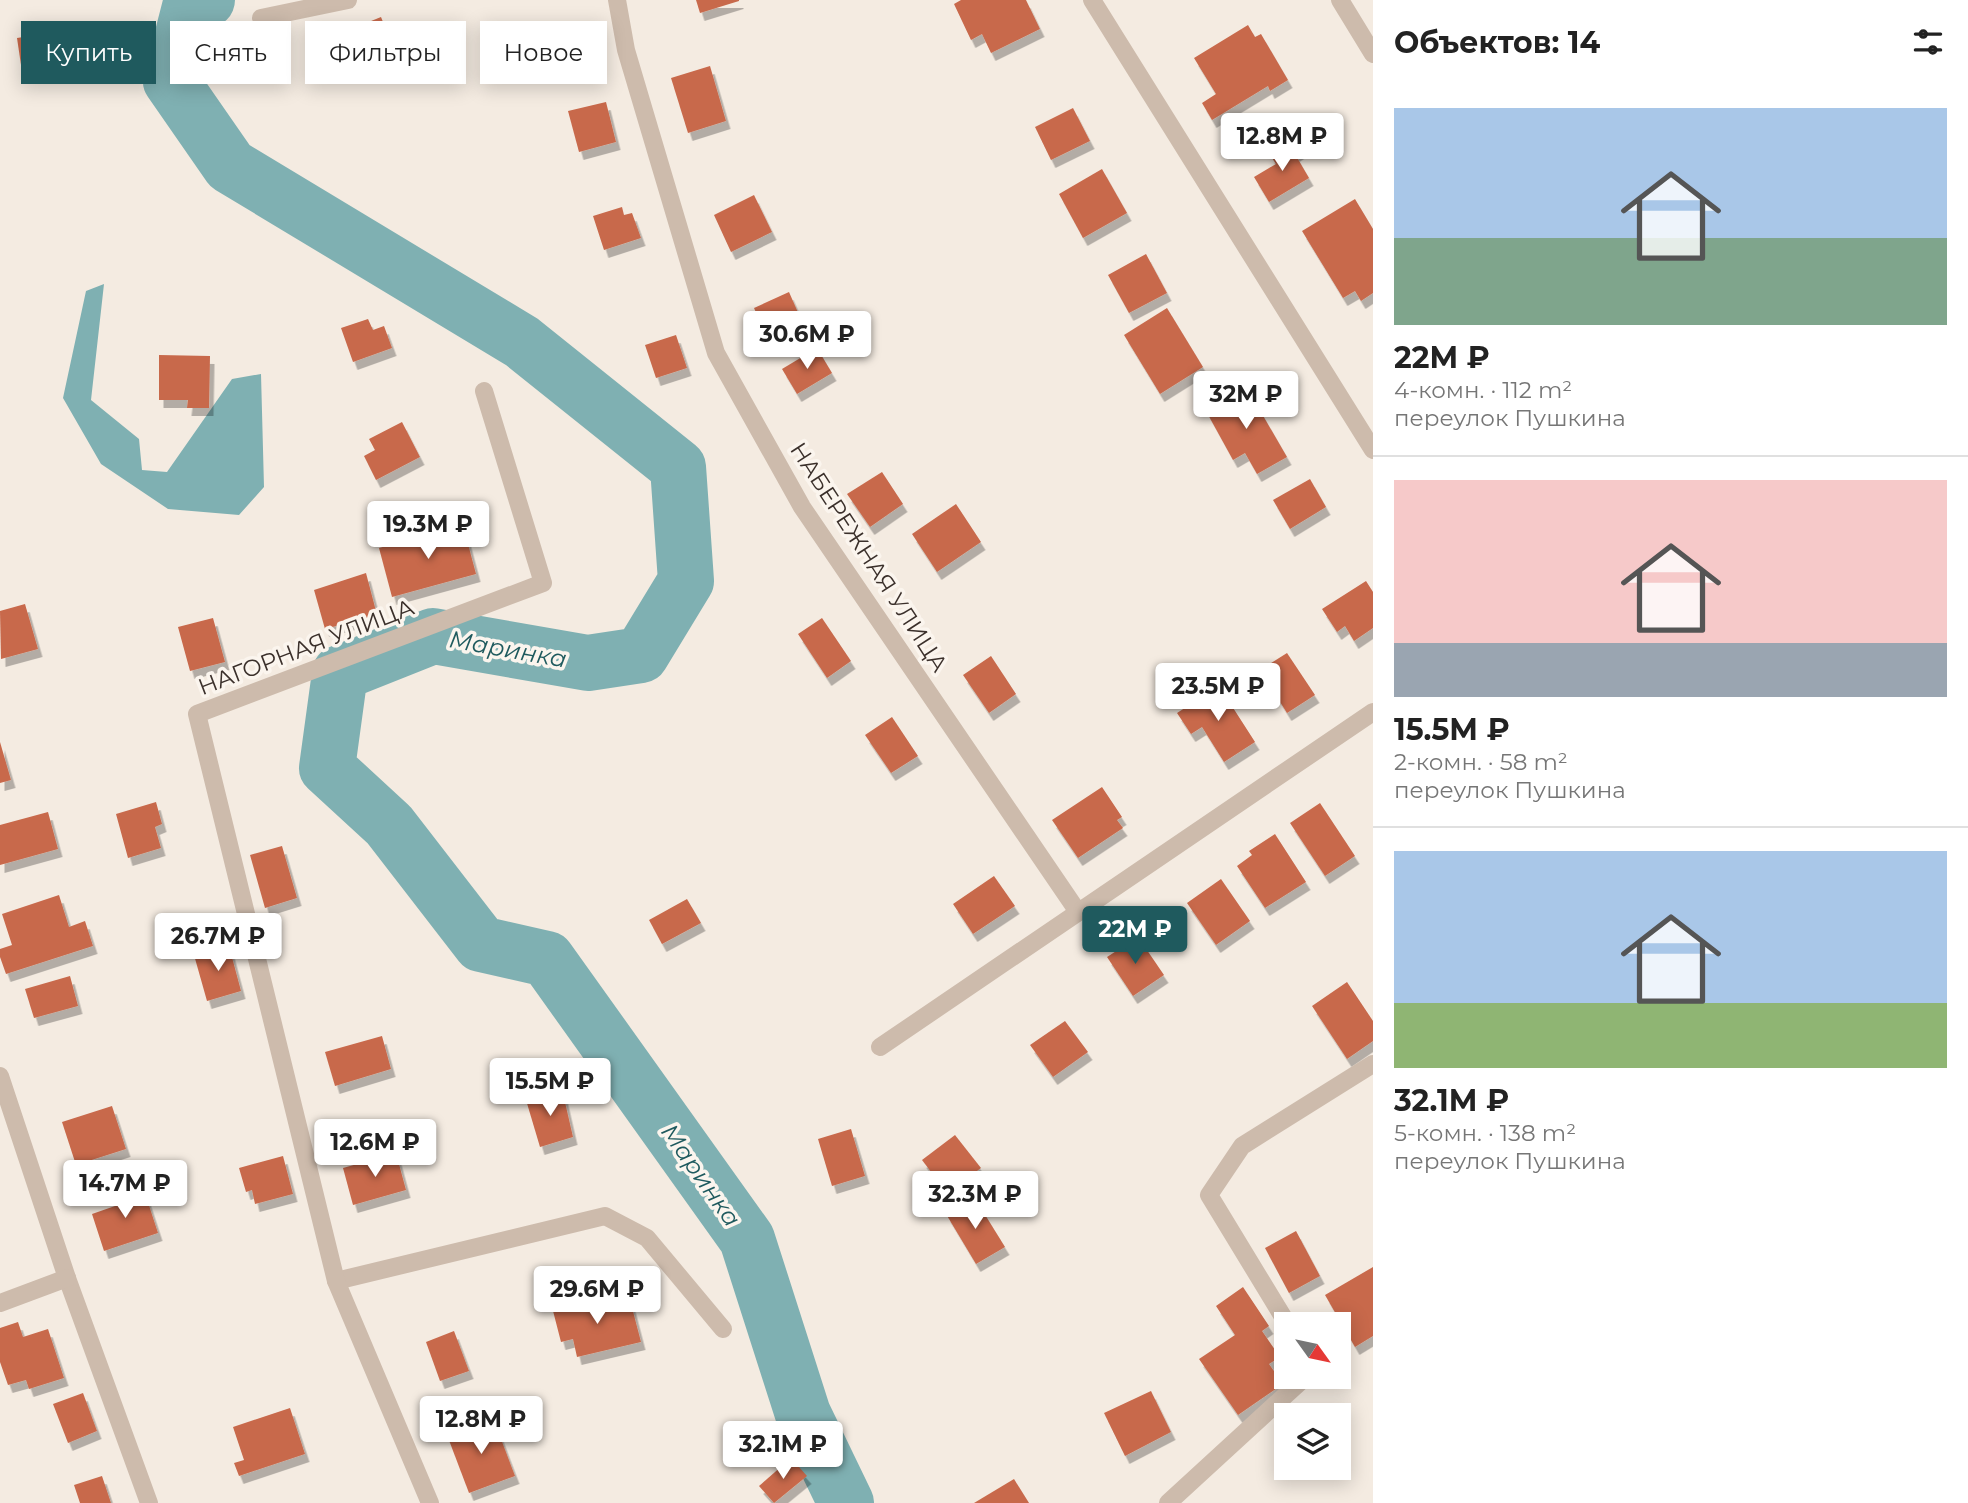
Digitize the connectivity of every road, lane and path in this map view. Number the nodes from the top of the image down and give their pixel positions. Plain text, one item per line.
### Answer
1 (348, 0) edge
2 (617, 0) edge
3 (1092, 0) edge
4 (1340, 0) edge
5 (261, 18) dead end
6 (1373, 54) edge
7 (484, 391) dead end
8 (1373, 450) edge
9 (1373, 712) edge
10 (1078, 912) junction
11 (880, 1047) dead end
12 (1373, 1063) edge
13 (0, 1076) edge
14 (67, 1278) junction
15 (336, 1281) junction
16 (0, 1303) edge
17 (1280, 1312) edge
18 (723, 1329) dead end
19 (1291, 1390) edge
20 (149, 1503) edge
21 (430, 1503) edge
22 (1168, 1503) edge

1 - 5 street
2 - 10 street, НАБЕРЕЖНАЯ УЛИЦА
3 - 8 street
4 - 6 street
7 - 15 street, НАГОРНАЯ УЛИЦА
9 - 10 street
10 - 11 street
12 - 17 street
13 - 14 street
14 - 16 street
14 - 20 street
15 - 18 street
15 - 21 street, НАГОРНАЯ УЛИЦА
19 - 22 street

